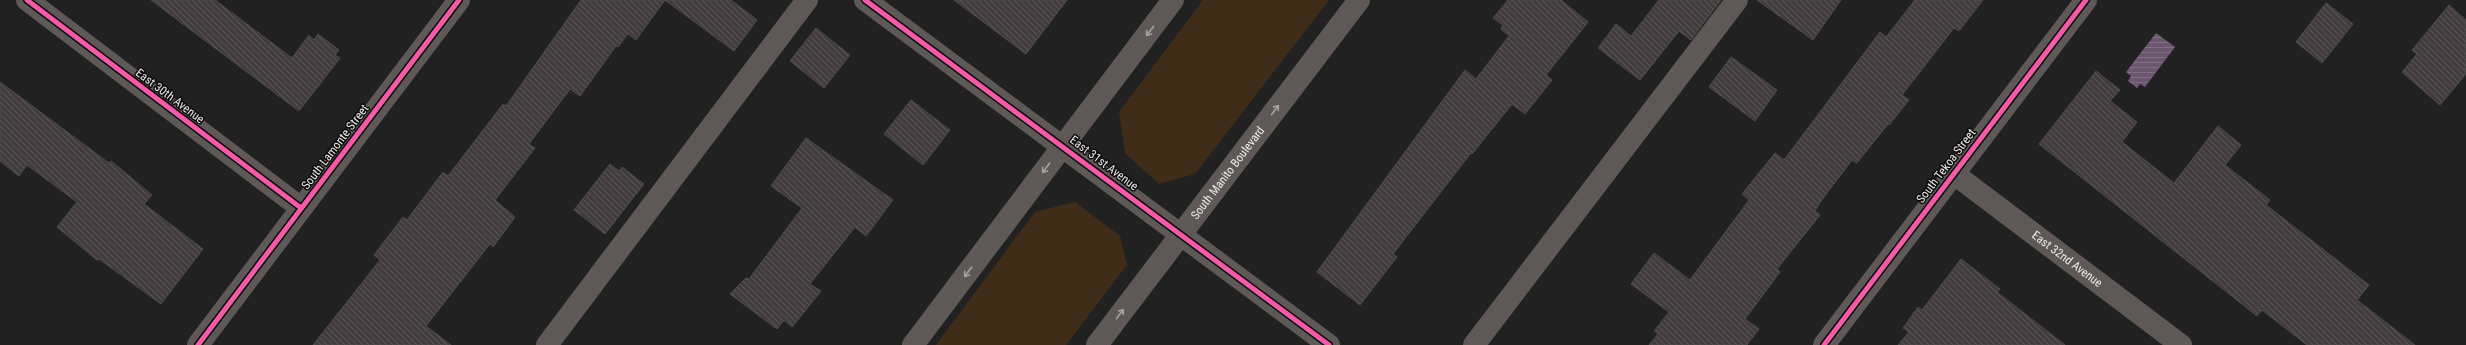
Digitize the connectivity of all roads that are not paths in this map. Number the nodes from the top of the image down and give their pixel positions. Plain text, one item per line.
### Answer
1 (27, 0) edge
2 (459, 0) edge
3 (807, 0) edge
4 (865, 0) edge
5 (1173, 0) edge
6 (1359, 0) edge
7 (1737, 0) edge
8 (2086, 0) edge
9 (1063, 145) junction
10 (1953, 173) junction
11 (301, 208) junction
12 (1181, 233) junction
13 (198, 345) edge
14 (547, 345) edge
15 (913, 345) edge
16 (1097, 345) edge
17 (1329, 345) edge
18 (1474, 345) edge
19 (1824, 345) edge
20 (2181, 345) edge

1 - 11 street, East 30th Avenue
2 - 11 street, South Lamonte Street
3 - 14 street
4 - 9 street, East 31st Avenue
5 -> 9 street
12 -> 6 street, South Manito Boulevard
7 - 18 street
8 - 10 street, South Tekoa Street
9 - 12 street, East 31st Avenue
9 -> 15 street
10 - 19 street, South Tekoa Street
10 - 20 street, East 32nd Avenue
11 - 13 street, South Lamonte Street
16 -> 12 street, South Manito Boulevard
12 - 17 street, East 31st Avenue

